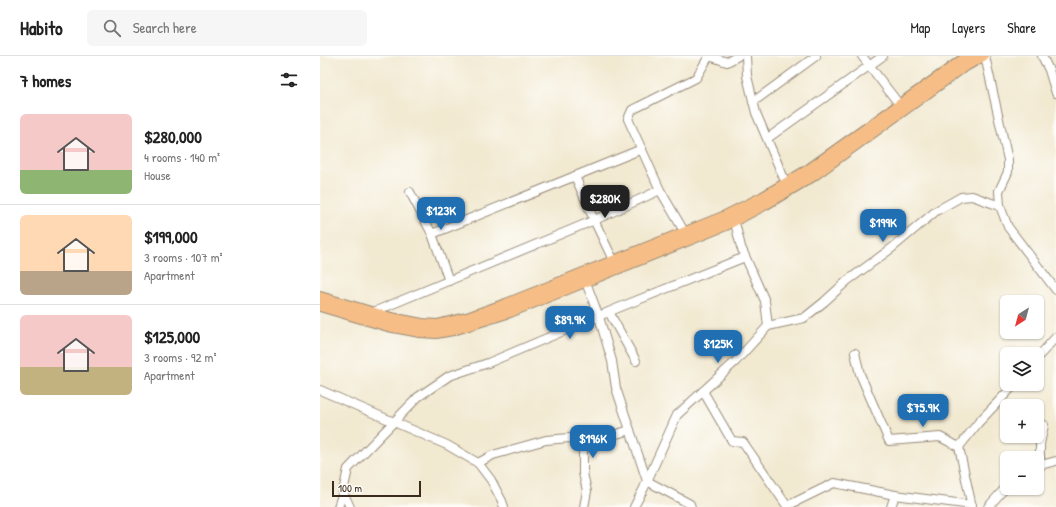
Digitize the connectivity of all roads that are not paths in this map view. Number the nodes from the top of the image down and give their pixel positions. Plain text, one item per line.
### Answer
1 (738, 56) edge
2 (746, 56) edge
3 (816, 56) edge
4 (862, 56) edge
5 (883, 56) edge
6 (968, 56) edge
7 (984, 56) edge
8 (1042, 56) edge
9 (869, 66) junction
10 (1056, 93) edge
11 (753, 102) junction
12 (899, 104) junction
13 (768, 138) junction
14 (642, 150) junction
15 (575, 176) junction
16 (787, 187) junction
17 (660, 190) junction
18 (410, 192) dead end
19 (1000, 206) junction
20 (733, 217) junction
21 (594, 220) junction
22 (432, 234) junction
23 (687, 236) junction
24 (745, 258) junction
25 (616, 265) junction
26 (584, 278) junction
27 (449, 281) junction
28 (1056, 290) edge
29 (320, 297) edge
30 (320, 306) edge
31 (609, 312) junction
32 (370, 316) junction
33 (599, 317) junction
34 (768, 326) junction
35 (1056, 337) edge
36 (1044, 350) edge
37 (855, 353) dead end
38 (636, 361) dead end
39 (320, 390) edge
40 (702, 391) junction
41 (1008, 391) edge
42 (394, 422) junction
43 (630, 430) junction
44 (583, 441) junction
45 (959, 447) junction
46 (1056, 461) edge
47 (478, 463) junction
48 (1044, 465) edge
49 (647, 481) junction
50 (343, 492) junction
51 (1000, 494) edge
52 (896, 495) junction
53 (972, 506) edge
54 (338, 507) edge
55 (350, 507) edge
56 (504, 507) edge
57 (584, 507) edge
58 (634, 507) edge
59 (692, 507) edge
60 (787, 507) edge
61 (891, 507) edge
62 (988, 507) edge

1 - 14 street
2 - 11 street
3 - 11 street
4 - 9 street
5 - 9 street
6 - 12 main road
7 - 16 main road
7 - 19 street
8 - 10 street
9 - 12 street
9 - 13 street
11 - 13 street
12 - 16 main road
13 - 16 street
14 - 15 street
14 - 17 street
15 - 21 street
15 - 22 street
16 - 20 main road
17 - 21 street
17 - 23 street
18 - 22 street
19 - 28 street
19 - 34 street
20 - 23 main road
20 - 24 street
21 - 25 street
21 - 27 street
22 - 27 street
23 - 25 main road
24 - 31 street
24 - 34 street
25 - 26 main road
26 - 32 main road
26 - 33 street
27 - 32 street
29 - 32 main road
30 - 32 main road
31 - 33 street
31 - 38 street
33 - 42 street
33 - 43 street
34 - 40 street
35 - 36 street
37 - 45 street
39 - 42 street
40 - 49 street
40 - 60 street
41 - 45 street
42 - 47 street
42 - 50 street
43 - 44 street
43 - 49 street
44 - 47 street
44 - 57 street
45 - 53 street
46 - 48 street
47 - 56 street
49 - 58 street
49 - 59 street
50 - 54 street
50 - 55 street
51 - 62 street
52 - 53 street
52 - 60 street
52 - 61 street

